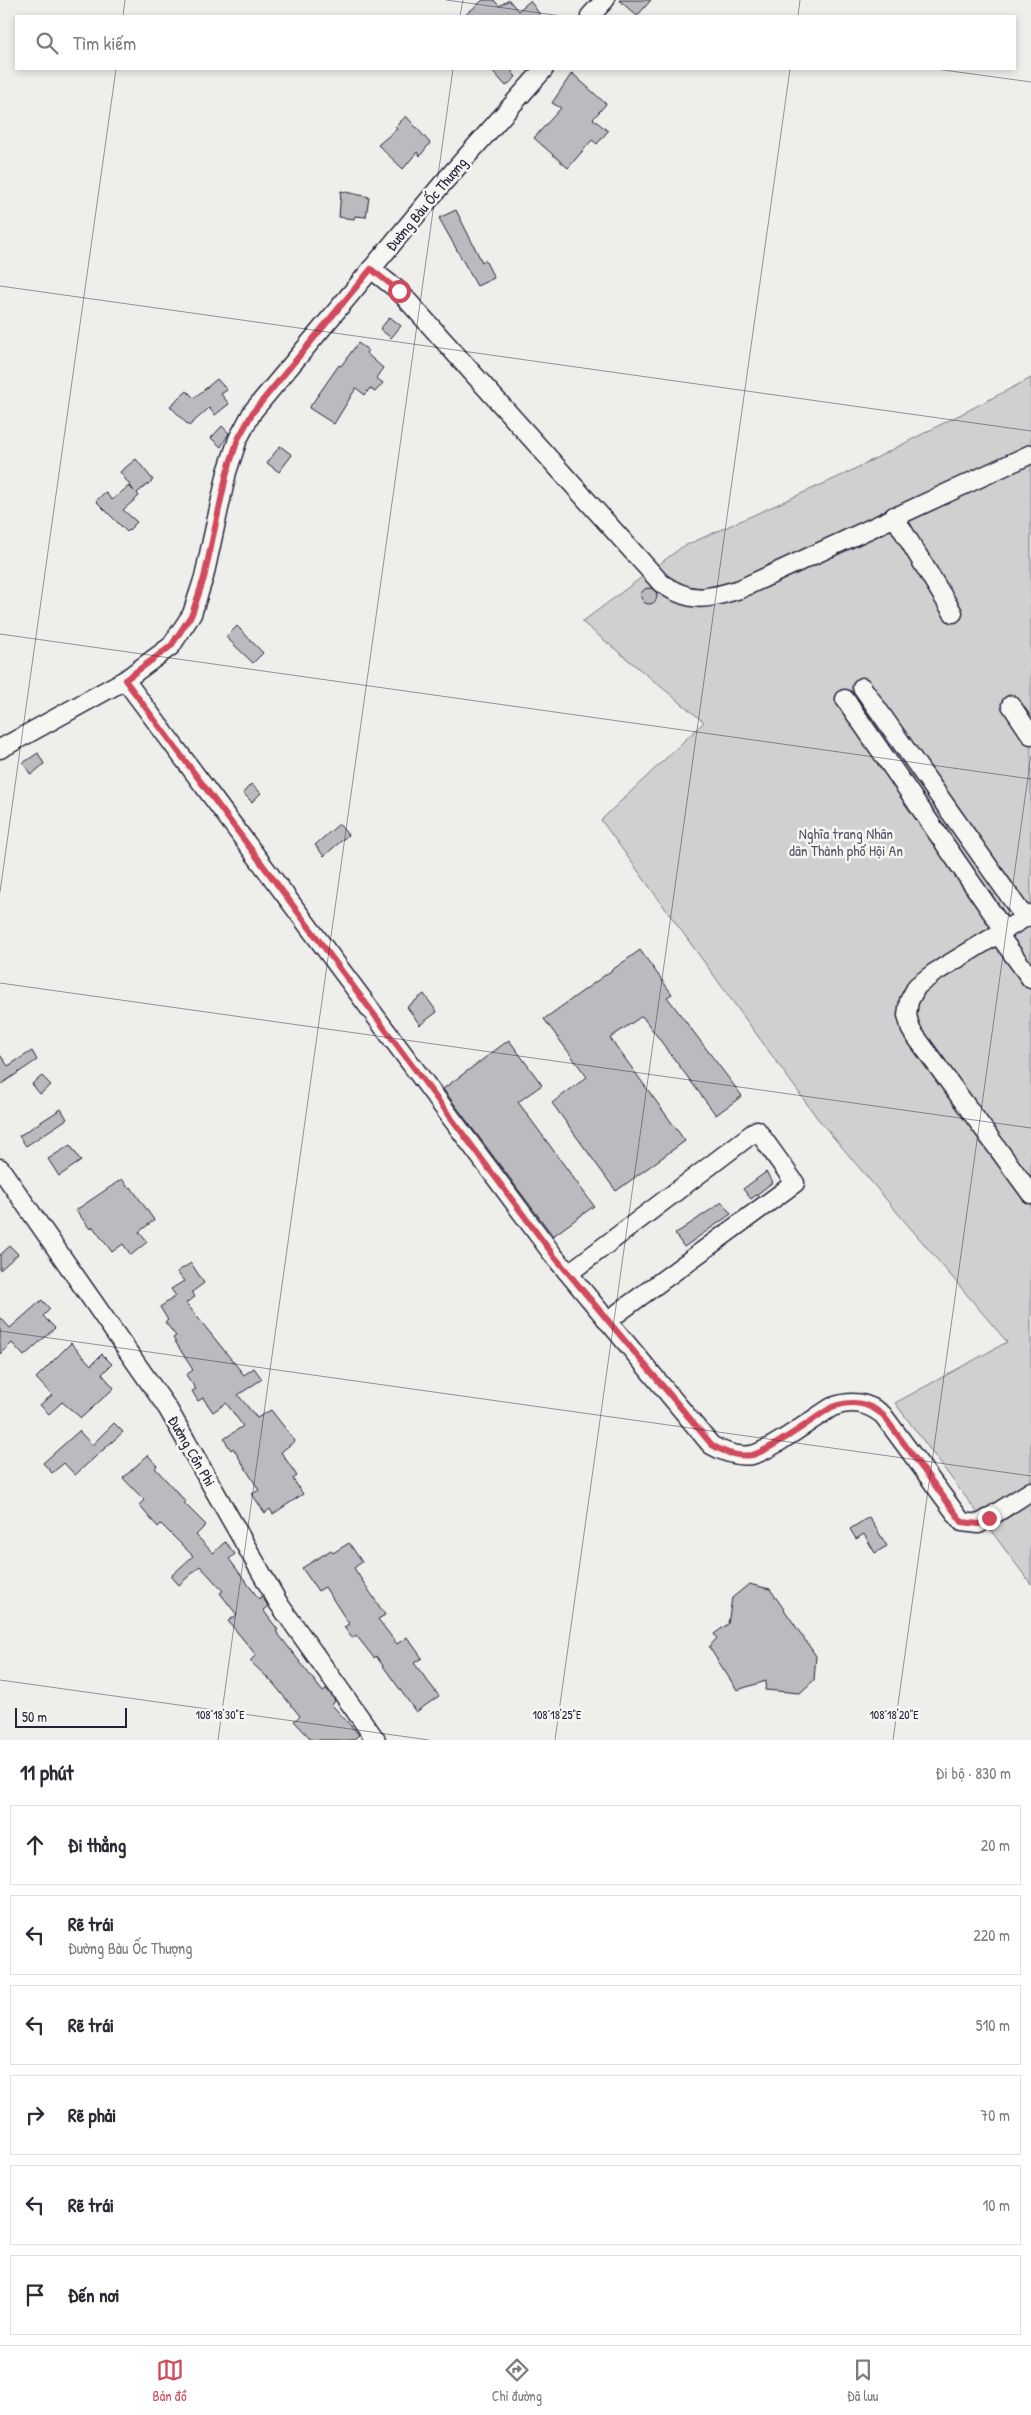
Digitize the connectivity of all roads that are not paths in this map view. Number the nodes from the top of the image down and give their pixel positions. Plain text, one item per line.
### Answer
1 (605, 0) edge
2 (591, 15) edge
3 (543, 70) edge
4 (371, 269) junction
5 (1031, 454) edge
6 (894, 516) junction
7 (953, 614) dead end
8 (125, 680) junction
9 (862, 687) dead end
10 (845, 699) dead end
11 (1011, 705) dead end
12 (1031, 735) edge
13 (0, 748) edge
14 (1028, 916) edge
15 (1001, 932) junction
16 (1031, 979) edge
17 (0, 1168) edge
18 (1031, 1194) edge
19 (569, 1273) junction
20 (608, 1321) junction
21 (1031, 1491) edge
22 (376, 1740) edge

1 - 2 street
3 - 4 street, Đường Bàu Ốc Thượng
4 - 6 street
4 - 8 street, Đường Bàu Ốc Thượng
5 - 6 street
6 - 7 street
8 - 13 street, Đường Bàu Ốc Thượng
8 - 19 street
9 - 14 street
10 - 15 street
11 - 12 street
14 - 15 street
15 - 16 street
15 - 18 street
17 - 22 street, Đường Cồn Phi
19 - 20 street
19 - 20 street
20 - 21 street

